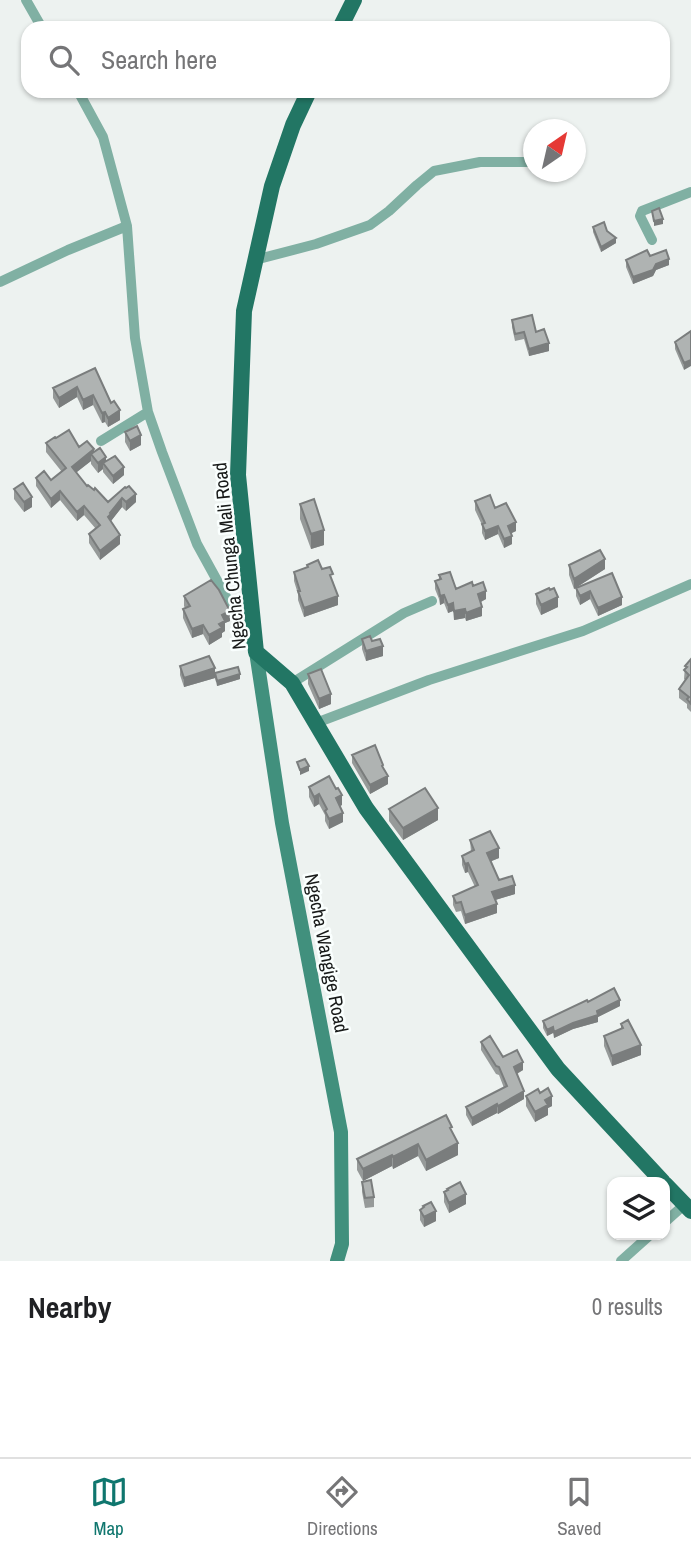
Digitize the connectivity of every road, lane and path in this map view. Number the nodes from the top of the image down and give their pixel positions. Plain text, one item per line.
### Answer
1 (26, 0) edge
2 (354, 0) edge
3 (38, 21) edge
4 (344, 21) edge
5 (82, 98) edge
6 (306, 98) edge
7 (523, 162) edge
8 (691, 192) edge
9 (127, 226) junction
10 (652, 240) dead end
11 (256, 260) junction
12 (0, 282) edge
13 (148, 412) junction
14 (101, 441) dead end
15 (691, 584) edge
16 (432, 601) dead end
17 (257, 652) junction
18 (292, 683) junction
19 (316, 723) junction
20 (658, 1177) edge
21 (670, 1189) edge
22 (688, 1208) edge
23 (670, 1219) edge
24 (644, 1240) edge
25 (337, 1261) edge
26 (621, 1261) edge

1 - 3 street
2 - 4 main road
5 - 9 street
6 - 11 main road, Ngecha Chunga Mali Road
7 - 11 street
8 - 10 street
9 - 12 street
9 - 13 street
11 - 17 main road, Ngecha Chunga Mali Road
13 - 14 street
13 - 17 street
15 - 19 street
16 - 18 street
17 - 18 main road, Ngecha Chunga Mali Road
17 - 25 street, Ngecha Wangige Road
18 - 19 main road, Ngecha Chunga Mali Road
19 - 20 main road, Ngecha Chunga Mali Road
21 - 22 main road, Ngecha Chunga Mali Road
22 - 23 street
24 - 26 street

